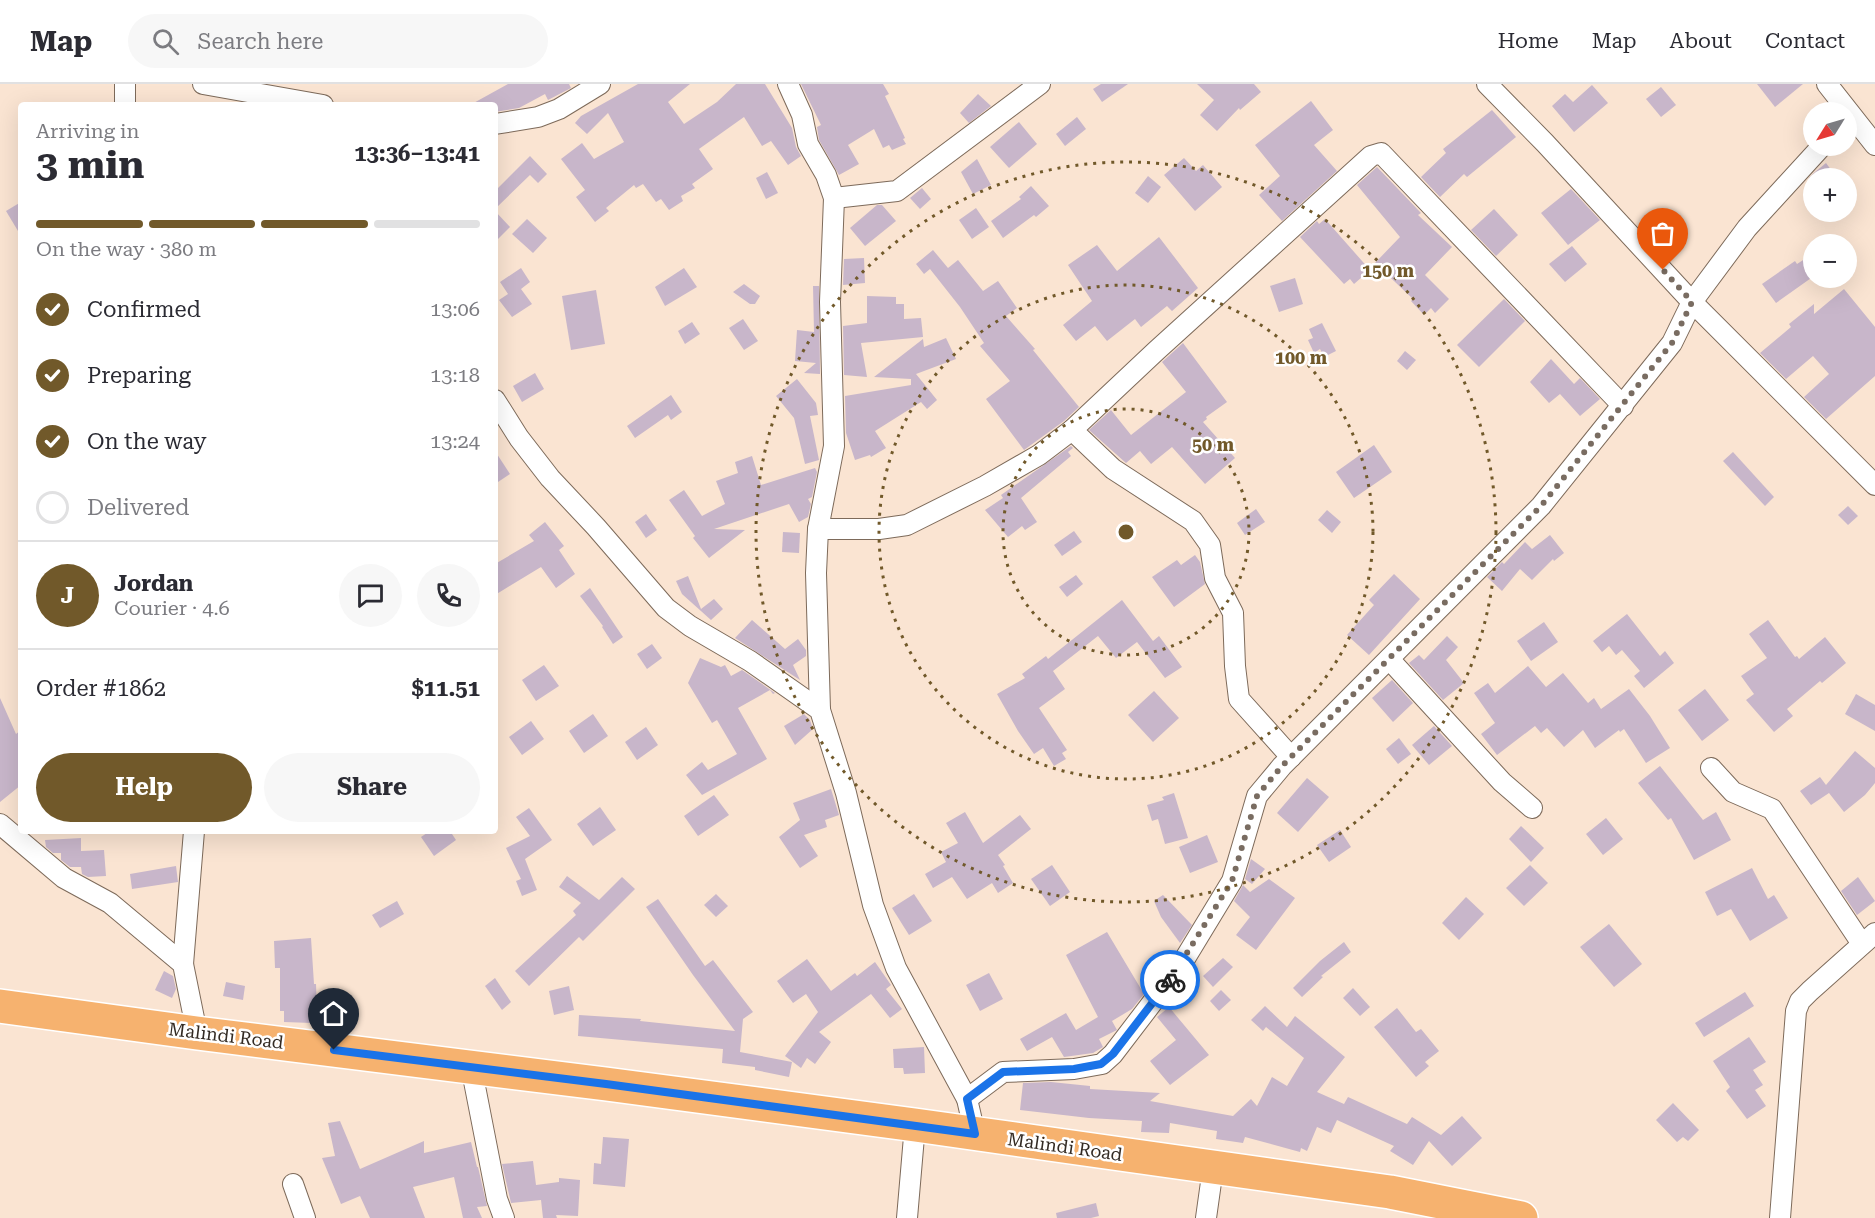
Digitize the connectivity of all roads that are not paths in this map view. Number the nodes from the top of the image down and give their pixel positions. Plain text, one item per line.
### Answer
1 (125, 84) edge
2 (203, 84) edge
3 (600, 84) edge
4 (788, 84) edge
5 (1040, 84) edge
6 (1487, 84) edge
7 (1827, 84) edge
8 (125, 102) edge
9 (306, 102) edge
10 (1839, 102) edge
11 (498, 124) edge
12 (1857, 125) edge
13 (1875, 145) edge
14 (1813, 156) edge
15 (834, 198) junction
16 (1692, 302) junction
17 (498, 405) edge
18 (1623, 406) junction
19 (1072, 430) junction
20 (1875, 485) edge
21 (818, 529) junction
22 (1389, 659) junction
23 (820, 710) junction
24 (1291, 757) junction
25 (1711, 768) dead end
26 (1532, 807) dead end
27 (0, 824) edge
28 (194, 834) edge
29 (1869, 938) edge
30 (183, 964) junction
31 (0, 1006) edge
32 (196, 1033) junction
33 (471, 1066) junction
34 (967, 1099) junction
35 (915, 1125) junction
36 (975, 1134) junction
37 (1213, 1168) junction
38 (293, 1184) dead end
39 (305, 1218) edge
40 (504, 1218) edge
41 (907, 1218) edge
42 (1206, 1218) edge
43 (1521, 1218) edge
44 (1780, 1218) edge

1 - 8 street
2 - 9 street
3 - 11 street
4 - 15 street
5 - 15 street
6 - 16 street
7 - 10 street
12 - 13 street
14 - 16 street
15 - 21 street
16 - 18 street
16 - 20 street
17 - 23 street
18 - 19 street
18 - 22 street
19 - 21 street
19 - 24 street
21 - 23 street
22 - 24 street
22 - 26 street
23 - 34 street
24 - 34 street
25 - 29 street
27 - 30 street
28 - 30 street
29 - 44 street
30 - 32 street
31 - 32 highway, Malindi Road
32 - 33 highway, Malindi Road
33 - 35 highway, Malindi Road
33 - 40 street
34 - 36 street
35 - 36 highway, Malindi Road
35 - 41 street
36 - 37 highway, Malindi Road
37 - 42 street
37 - 43 highway, Malindi Road
38 - 39 street

